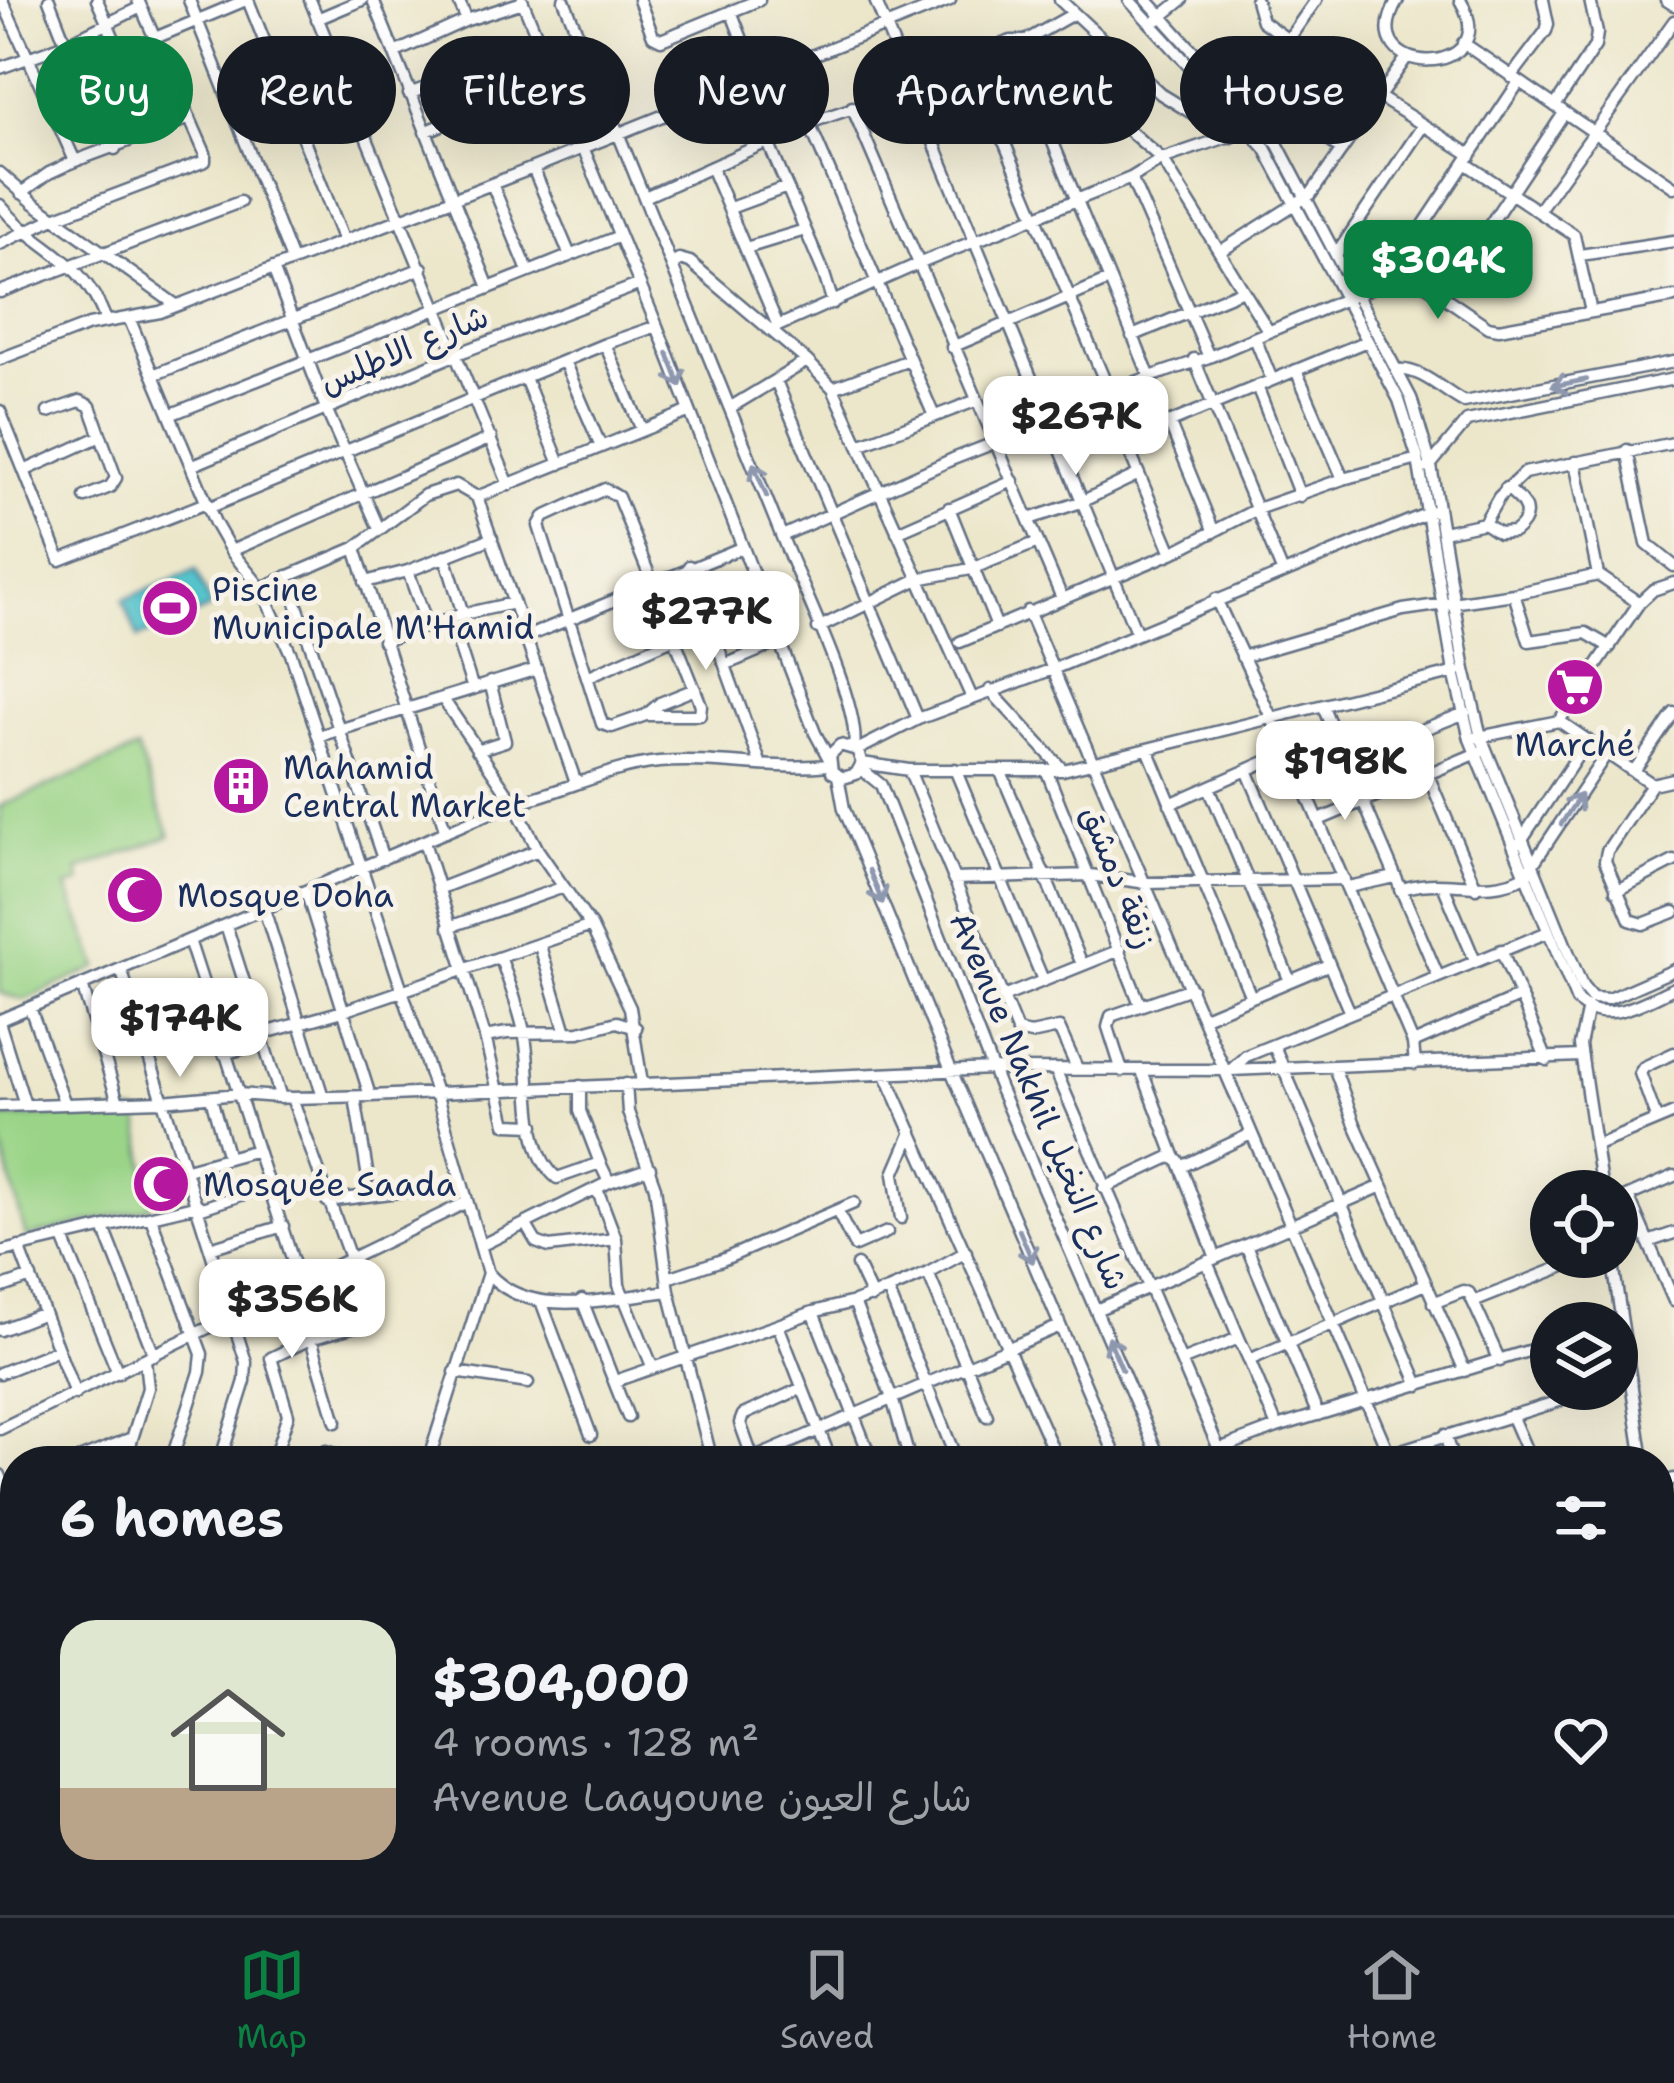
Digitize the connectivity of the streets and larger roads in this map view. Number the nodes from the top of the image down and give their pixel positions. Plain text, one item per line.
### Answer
1 (2, 0) edge
2 (49, 0) edge
3 (97, 0) edge
4 (189, 0) edge
5 (247, 0) edge
6 (310, 0) edge
7 (362, 0) edge
8 (374, 0) edge
9 (458, 0) edge
10 (564, 0) edge
11 (639, 0) edge
12 (759, 0) edge
13 (875, 0) edge
14 (950, 0) edge
15 (1060, 0) edge
16 (1130, 0) edge
17 (1147, 0) edge
18 (1182, 0) edge
19 (1256, 0) edge
20 (1316, 0) edge
21 (1460, 0) edge
22 (1543, 0) edge
23 (1590, 0) edge
24 (1666, 0) edge
25 (522, 1) edge
26 (1395, 1) edge
27 (139, 3) edge
28 (1674, 5) edge
29 (731, 11) junction
30 (1073, 14) junction
31 (317, 19) junction
32 (467, 20) junction
33 (1157, 20) junction
34 (199, 21) junction
35 (1674, 21) edge
36 (106, 22) junction
37 (886, 25) junction
38 (63, 36) edge
39 (81, 36) edge
40 (112, 36) edge
41 (153, 36) edge
42 (159, 36) edge
43 (388, 36) edge
44 (536, 36) edge
45 (579, 36) edge
46 (741, 36) edge
47 (891, 36) edge
48 (1028, 36) edge
49 (1283, 36) edge
50 (1289, 36) edge
51 (1463, 43) junction
52 (1180, 45) edge
53 (829, 48) edge
54 (396, 52) edge
55 (36, 56) edge
56 (1407, 57) junction
57 (30, 58) junction
58 (396, 58) edge
59 (0, 68) edge
60 (1515, 80) junction
61 (1387, 85) edge
62 (420, 90) edge
63 (409, 94) junction
64 (1387, 104) edge
65 (1180, 106) edge
66 (852, 107) joint
67 (1559, 110) junction
68 (829, 116) edge
69 (420, 120) edge
70 (193, 125) edge
71 (1422, 127) junction
72 (1594, 133) junction
73 (114, 144) edge
74 (127, 144) edge
75 (430, 144) edge
76 (585, 144) edge
77 (625, 144) edge
78 (767, 144) edge
79 (769, 144) edge
80 (818, 144) edge
81 (935, 144) edge
82 (1004, 144) edge
83 (1053, 144) edge
84 (1144, 144) edge
85 (1209, 144) edge
86 (1277, 144) edge
87 (1332, 144) edge
88 (1347, 144) edge
89 (580, 146) junction
90 (116, 149) junction
91 (1342, 151) junction
92 (1162, 159) junction
93 (1468, 159) junction
94 (75, 161) junction
95 (711, 167) junction
96 (533, 168) junction
97 (2, 177) edge
98 (1131, 178) junction
99 (492, 184) junction
100 (787, 187) junction
101 (1674, 187) edge
102 (21, 194) junction
103 (1509, 194) junction
104 (647, 196) junction
105 (1075, 199) junction
106 (452, 200) junction
107 (240, 202) dead end
108 (1302, 202) junction
109 (0, 206) edge
110 (730, 208) junction
111 (1538, 211) junction
112 (1034, 216) junction
113 (54, 218) junction
114 (401, 218) junction
115 (805, 230) junction
116 (27, 231) junction
117 (617, 236) junction
118 (344, 241) junction
119 (976, 242) junction
120 (1674, 242) edge
121 (0, 244) edge
122 (746, 248) junction
123 (1221, 251) junction
124 (104, 252) junction
125 (569, 253) junction
126 (1336, 255) junction
127 (1580, 255) junction
128 (292, 260) junction
129 (70, 263) junction
130 (674, 264) junction
131 (918, 264) junction
132 (1396, 265) junction
133 (273, 268) junction
134 (422, 268) junction
135 (528, 271) junction
136 (1109, 280) junction
137 (877, 284) junction
138 (488, 285) junction
139 (638, 285) junction
140 (1243, 290) junction
141 (0, 292) edge
142 (1352, 297) junction
143 (1442, 297) junction
144 (1674, 297) edge
145 (1069, 298) junction
146 (833, 303) junction
147 (176, 305) junction
148 (438, 307) junction
149 (1591, 312) junction
150 (1190, 313) junction
151 (129, 318) junction
152 (106, 320) junction
153 (292, 321) junction
154 (1010, 325) junction
155 (657, 326) junction
156 (773, 328) junction
157 (1270, 332) junction
158 (1132, 336) junction
159 (1255, 338) junction
160 (1367, 341) junction
161 (605, 344) junction
162 (952, 346) junction
163 (457, 354) junction
164 (1209, 357) junction
165 (0, 359) edge
166 (1194, 359) junction
167 (909, 360) junction
168 (564, 361) junction
169 (807, 361) junction
170 (308, 362) junction
171 (1674, 362) edge
172 (1296, 370) junction
173 (1392, 373) junction
174 (153, 375) junction
175 (1149, 375) junction
176 (525, 378) junction
177 (1271, 380) junction
178 (1674, 380) edge
179 (776, 381) junction
180 (1257, 386) junction
181 (833, 388) junction
182 (1109, 391) junction
183 (475, 398) junction
184 (975, 400) junction
185 (1464, 402) junction
186 (1213, 404) junction
187 (731, 407) junction
188 (0, 411) edge
189 (327, 411) junction
190 (690, 411) junction
191 (48, 412) dead end
192 (172, 414) junction
193 (934, 416) junction
194 (1467, 421) junction
195 (1048, 422) junction
196 (1169, 422) junction
197 (642, 430) junction
198 (101, 436) junction
199 (491, 438) junction
200 (1124, 441) junction
201 (998, 443) junction
202 (1674, 443) edge
203 (859, 446) junction
204 (601, 447) junction
205 (1627, 450) junction
206 (344, 452) junction
207 (1418, 459) junction
208 (436, 460) junction
209 (1575, 462) junction
210 (560, 464) junction
211 (191, 466) junction
212 (1426, 469) junction
213 (24, 471) junction
214 (1139, 474) junction
215 (1343, 478) junction
216 (1013, 481) junction
217 (456, 484) junction
218 (509, 485) junction
219 (1506, 488) junction
220 (441, 489) junction
221 (361, 492) junction
222 (879, 493) junction
223 (1300, 496) junction
224 (85, 497) dead end
225 (477, 497) junction
226 (1081, 502) junction
227 (207, 506) junction
228 (949, 508) junction
229 (1257, 509) junction
230 (1434, 510) junction
231 (832, 512) junction
232 (1029, 519) junction
233 (1484, 523) junction
234 (379, 529) junction
235 (897, 532) junction
236 (1214, 532) junction
237 (1443, 532) junction
238 (782, 536) junction
239 (492, 538) junction
240 (1038, 542) junction
241 (743, 547) junction
242 (355, 548) junction
243 (231, 551) junction
244 (1172, 553) junction
245 (445, 556) junction
246 (689, 566) junction
247 (971, 569) junction
248 (1674, 570) edge
249 (408, 571) junction
250 (1282, 571) junction
251 (1598, 575) junction
252 (287, 576) junction
253 (1114, 578) junction
254 (918, 579) junction
255 (365, 582) junction
256 (1673, 583) edge
257 (654, 586) junction
258 (261, 588) junction
259 (1514, 594) junction
260 (1062, 598) junction
261 (1216, 599) junction
262 (514, 603) junction
263 (868, 603) junction
264 (1640, 603) junction
265 (1449, 605) junction
266 (1028, 611) junction
267 (457, 616) junction
268 (568, 621) junction
269 (428, 627) junction
270 (997, 627) junction
271 (818, 628) junction
272 (1137, 634) junction
273 (526, 638) junction
274 (675, 638) junction
275 (383, 641) junction
276 (781, 641) junction
277 (960, 642) dead end
278 (1610, 647) junction
279 (1242, 657) junction
280 (727, 664) junction
281 (537, 669) junction
282 (1053, 669) junction
283 (1460, 671) junction
284 (587, 677) junction
285 (490, 682) junction
286 (473, 689) junction
287 (695, 689) junction
288 (991, 690) junction
289 (972, 698) junction
290 (442, 699) junction
291 (407, 707) junction
292 (1323, 707) junction
293 (1468, 712) junction
294 (1674, 713) edge
295 (646, 715) junction
296 (918, 719) junction
297 (1270, 719) junction
298 (1559, 721) junction
299 (341, 730) junction
300 (320, 736) junction
301 (1588, 740) junction
302 (1478, 745) junction
303 (1148, 748) junction
304 (477, 750) junction
305 (1288, 752) junction
306 (1607, 753) junction
307 (859, 757) junction
308 (1346, 760) junction
309 (829, 762) junction
310 (1096, 763) junction
311 (761, 765) junction
312 (882, 766) junction
313 (955, 769) junction
314 (910, 770) junction
315 (1000, 770) junction
316 (1063, 770) junction
317 (1247, 770) junction
318 (1634, 771) junction
319 (1047, 772) junction
320 (1427, 773) junction
321 (838, 776) junction
322 (1674, 779) edge
323 (878, 781) junction
324 (576, 783) junction
325 (1652, 784) junction
326 (1209, 787) junction
327 (1362, 799) junction
328 (514, 803) junction
329 (1170, 804) junction
330 (1318, 820) junction
331 (446, 832) junction
332 (424, 842) junction
333 (1518, 844) junction
334 (538, 850) junction
335 (383, 859) junction
336 (1674, 861) edge
337 (362, 868) junction
338 (1530, 871) junction
339 (1090, 875) junction
340 (1045, 876) junction
341 (999, 877) junction
342 (1395, 877) junction
343 (1245, 878) junction
344 (1292, 878) junction
345 (953, 879) junction
346 (1202, 881) junction
347 (1147, 883) junction
348 (1346, 883) junction
349 (1443, 885) junction
350 (564, 887) junction
351 (437, 889) junction
352 (1476, 889) junction
353 (1400, 890) junction
354 (306, 891) junction
355 (1616, 891) junction
356 (264, 909) junction
357 (1674, 912) edge
358 (226, 925) junction
359 (591, 926) junction
360 (449, 927) junction
361 (1548, 932) junction
362 (190, 940) junction
363 (540, 946) junction
364 (1120, 950) junction
365 (1501, 950) junction
366 (501, 958) junction
367 (1475, 961) junction
368 (1082, 964) junction
369 (1328, 965) junction
370 (122, 969) junction
371 (463, 970) junction
372 (1674, 970) edge
373 (1438, 976) junction
374 (1043, 980) junction
375 (1290, 981) junction
376 (82, 986) junction
377 (1191, 988) junction
378 (1674, 988) edge
379 (403, 992) junction
380 (205, 993) junction
381 (1394, 994) junction
382 (1521, 996) junction
383 (1003, 997) junction
384 (1251, 997) junction
385 (1140, 1004) junction
386 (1590, 1004) junction
387 (30, 1008) junction
388 (343, 1011) junction
389 (1350, 1013) junction
390 (1204, 1016) junction
391 (136, 1017) junction
392 (298, 1021) junction
393 (0, 1022) edge
394 (636, 1028) junction
395 (217, 1030) junction
396 (566, 1033) junction
397 (261, 1034) junction
398 (525, 1034) junction
399 (485, 1037) junction
400 (1216, 1043) junction
401 (1413, 1043) junction
402 (1274, 1046) junction
403 (147, 1053) junction
404 (224, 1054) junction
405 (1674, 1054) edge
406 (1246, 1056) junction
407 (1581, 1056) junction
408 (1547, 1060) junction
409 (1415, 1064) junction
410 (1281, 1067) junction
411 (1334, 1067) junction
412 (1077, 1068) junction
413 (992, 1069) junction
414 (1055, 1069) junction
415 (1228, 1069) junction
416 (951, 1070) junction
417 (1122, 1071) junction
418 (1142, 1071) junction
419 (886, 1075) junction
420 (642, 1083) junction
421 (626, 1084) junction
422 (580, 1086) junction
423 (499, 1088) junction
424 (529, 1088) junction
425 (436, 1093) junction
426 (238, 1094) junction
427 (355, 1096) junction
428 (370, 1096) junction
429 (323, 1097) junction
430 (212, 1098) junction
431 (286, 1098) junction
432 (162, 1101) junction
433 (118, 1102) junction
434 (64, 1104) junction
435 (25, 1105) junction
436 (0, 1106) edge
437 (1674, 1113) edge
438 (1657, 1120) junction
439 (534, 1125) junction
440 (911, 1132) junction
441 (1251, 1134) junction
442 (1595, 1146) junction
443 (257, 1150) junction
444 (228, 1158) junction
445 (1178, 1162) junction
446 (600, 1163) junction
447 (650, 1168) junction
448 (183, 1170) junction
449 (1599, 1170) edge
450 (1674, 1176) edge
451 (368, 1178) dead end
452 (609, 1181) junction
453 (272, 1185) junction
454 (1382, 1186) junction
455 (1104, 1188) junction
456 (597, 1189) junction
457 (406, 1191) dead end
458 (1638, 1192) edge
459 (327, 1202) junction
460 (466, 1202) junction
461 (854, 1203) dead end
462 (1339, 1204) junction
463 (198, 1207) junction
464 (837, 1210) junction
465 (151, 1218) junction
466 (901, 1218) dead end
467 (526, 1225) junction
468 (1638, 1225) edge
469 (283, 1226) junction
470 (1290, 1226) junction
471 (104, 1228) junction
472 (887, 1232) dead end
473 (1674, 1232) edge
474 (62, 1238) junction
475 (616, 1239) junction
476 (1648, 1243) junction
477 (1246, 1245) junction
478 (480, 1246) junction
479 (20, 1247) junction
480 (209, 1248) junction
481 (0, 1252) edge
482 (966, 1252) junction
483 (350, 1258) junction
484 (1211, 1260) junction
485 (856, 1265) dead end
486 (488, 1273) junction
487 (928, 1273) junction
488 (31, 1277) junction
489 (1534, 1278) edge
490 (669, 1284) junction
491 (1425, 1284) junction
492 (297, 1285) junction
493 (1148, 1287) junction
494 (0, 1288) edge
495 (888, 1290) junction
496 (623, 1296) junction
497 (872, 1297) junction
498 (582, 1300) junction
499 (541, 1301) junction
500 (1674, 1301) edge
501 (1382, 1302) junction
502 (1473, 1302) junction
503 (854, 1303) junction
504 (1433, 1304) junction
505 (1096, 1310) junction
506 (44, 1312) junction
507 (813, 1312) junction
508 (232, 1317) junction
509 (370, 1322) dead end
510 (1333, 1324) junction
511 (778, 1325) junction
512 (1060, 1326) junction
513 (0, 1330) edge
514 (196, 1335) junction
515 (1239, 1338) junction
516 (310, 1339) junction
517 (1288, 1345) junction
518 (1007, 1347) junction
519 (58, 1350) junction
520 (1530, 1351) edge
521 (684, 1355) junction
522 (149, 1357) junction
523 (1249, 1360) junction
524 (1500, 1360) junction
525 (1181, 1361) junction
526 (967, 1365) junction
527 (652, 1366) junction
528 (1465, 1371) junction
529 (118, 1372) junction
530 (455, 1372) junction
531 (0, 1373) edge
532 (615, 1381) junction
533 (927, 1382) junction
534 (528, 1383) dead end
535 (1419, 1385) junction
536 (802, 1388) junction
537 (75, 1394) junction
538 (892, 1398) junction
539 (1366, 1402) junction
540 (1530, 1405) edge
541 (1630, 1410) edge
542 (853, 1415) junction
543 (1318, 1415) junction
544 (1511, 1415) junction
545 (987, 1416) dead end
546 (628, 1417) dead end
547 (336, 1422) dead end
548 (1277, 1427) junction
549 (0, 1429) edge
550 (818, 1430) junction
551 (591, 1435) dead end
552 (1445, 1436) junction
553 (132, 1437) junction
554 (110, 1446) edge
555 (129, 1446) edge
556 (176, 1446) edge
557 (225, 1446) edge
558 (278, 1446) edge
559 (433, 1446) edge
560 (708, 1446) edge
561 (746, 1446) edge
562 (782, 1446) edge
563 (825, 1446) edge
564 (866, 1446) edge
565 (906, 1446) edge
566 (949, 1446) edge
567 (1051, 1446) edge
568 (1112, 1446) edge
569 (1155, 1446) edge
570 (1217, 1446) edge
571 (1239, 1446) edge
572 (1386, 1446) edge
573 (1419, 1446) edge
574 (1448, 1446) edge
575 (1524, 1446) edge
576 (1639, 1446) edge

1 - 57 street
2 - 38 street
3 - 36 street
4 - 34 street
5 - 34 street
5 - 118 street
6 - 31 street
7 - 31 street
8 - 43 street
9 - 32 street
10 - 45 street
11 - 29 street
12 - 29 street
13 - 37 street
14 - 37 street
15 - 30 street
16 - 33 street
17 - 33 street
18 - 33 street
19 - 49 street
20 - 50 street
21 - 51 street
22 - 60 street
23 - 67 street
24 - 28 street
25 - 32 street
25 - 44 street
26 - 56 street
27 - 36 street
27 - 41 street
29 - 46 street
30 - 48 street
30 - 65 street
31 - 114 street
32 - 54 street
33 - 52 street
34 - 42 street
34 - 128 street
35 - 72 street
36 - 39 street
36 - 40 street
37 - 47 street
37 - 53 street
51 - 56 street
51 - 60 street
55 - 57 street
56 - 61 street
57 - 59 street
57 - 94 street
58 - 63 street
60 - 67 street
60 - 93 street
62 - 63 street
63 - 69 street
64 - 71 street
66 - 68 street
66 - 131 street
67 - 72 street
67 - 103 street
70 - 113 street
71 - 93 street
71 - 126 street
72 - 101 street
72 - 111 street
73 - 90 street
74 - 90 street
75 - 106 street
76 - 89 street
77 - 104 street
78 - 95 street
79 - 100 street
80 - 137 street
81 - 119 street
82 - 112 street
83 - 105 street
84 - 92 street
85 - 92 street
86 - 108 street
87 - 91 street
88 - 91 street
89 - 96 street
89 - 117 street
90 - 94 street
91 - 108 street
92 - 98 street
92 - 123 street
93 - 103 street
93 - 132 street
94 - 102 street
95 - 104 street
95 - 110 street
96 - 99 street
96 - 125 street
97 - 102 street
98 - 105 street
98 - 150 street
99 - 106 street
99 - 135 street
100 - 110 street
100 - 115 street
102 - 113 street
103 - 111 street
103 - 143 street
104 - 130 street
105 - 112 street
105 - 136 street
106 - 114 street
106 - 138 street
107 - 124 street
108 - 123 street
108 - 126 street
108 - 142 street
109 - 116 street
110 - 122 street
111 - 127 street
112 - 119 street
112 - 145 street
113 - 116 street
113 - 124 street
114 - 118 street
114 - 134 street
115 - 122 street
115 - 146 street
116 - 121 street
116 - 129 street
117 - 125 street
117 - 139 street
118 - 128 street
119 - 131 street
119 - 154 street
120 - 127 street
122 - 156 street
123 - 140 street
124 - 129 street
124 - 147 street
125 - 135 street
126 - 142 street
127 - 149 street
128 - 133 street
129 - 141 street
129 - 152 street
130 - 156 street
130 - 187 street
131 - 137 street
131 - 162 street
132 - 142 street
132 - 143 street
133 - 147 street
133 - 153 street
134 - 148 street
134 - 153 street
135 - 138 street
136 - 145 street
136 - 158 street
137 - 146 street
137 - 167 street
138 - 148 street
139 - 155 street
139 - 163 street, شارع الاطلس
140 - 150 street
140 - 157 street
142 - 157 street
142 - 160 street
142 - 173 street
143 - 149 street
144 - 149 street
145 - 154 street
145 - 182 street
146 - 156 street
147 - 151 street
148 - 163 street
148 - 170 street
150 - 158 street
150 - 164 street
151 - 152 street
151 - 174 street
152 - 165 street
153 - 170 street
153 - 174 street
154 - 162 street
154 - 195 street
155 - 161 street
155 -> 190 street
156 - 169 street
157 - 159 street
158 - 175 street
159 - 164 street
159 - 177 street
160 - 172 street
160 - 173 street
161 - 168 street
161 - 197 street
162 - 184 street
163 - 183 street
163 - 189 street, شارع الاطلس
164 - 166 street
166 - 175 street
166 - 186 street
167 - 181 street
167 - 193 street
168 - 176 street
168 - 204 street
169 - 179 street
169 - 181 street
170 - 189 street
170 - 192 street
171 -> 185 street
172 - 177 street
172 - 215 street
173 - 185 street
173 - 207 street
173 - 212 street
174 - 192 street
175 - 182 street
176 - 183 street
176 - 210 street
177 - 180 street
178 - 194 street
179 - 187 street
179 - 231 street
180 - 186 street
180 - 223 street
181 - 203 street
182 - 195 street
182 - 200 street
183 - 199 street
183 - 206 street
184 - 193 street
184 - 201 street
185 - 194 street
186 - 196 street
186 - 229 street
238 -> 187 street
188 - 213 street
189 - 206 street
189 - 211 street, شارع الاطلس
190 - 197 street
190 - 241 street
191 - 198 street
192 - 211 street
193 - 203 street
194 - 212 street
195 - 201 street
195 - 226 street
196 - 200 street
196 - 236 street
197 - 204 street
198 - 213 street
198 - 224 street
199 - 208 street
199 - 218 street
200 - 214 street
201 - 216 street
201 - 222 street
202 - 205 street
203 - 222 street
204 - 210 street
205 - 209 street
205 - 248 street
206 - 221 street
206 - 227 street
207 - 212 street
207 - 215 street
208 - 217 street
208 - 220 street
208 - 221 street
209 - 219 street
209 - 251 street
210 - 218 street
211 - 227 street
212 - 230 street
213 - 227 street
214 - 226 street
214 - 244 street
215 - 223 street
216 - 228 street
216 - 232 street
217 - 220 street
217 - 225 street
218 - 225 street
219 - 233 street
219 - 233 street
220 - 234 street
221 - 234 street
221 - 243 street
222 - 231 street
222 - 235 street
223 - 229 street
225 - 239 street
226 - 232 street
226 - 253 street
227 - 243 street
228 - 235 street
228 - 247 street
229 - 236 street
229 - 250 street
230 - 237 street
230 - 250 street
230 - 265 street
231 - 238 street
231 - 263 street
232 - 240 street
233 - 237 street
234 - 242 street
235 - 254 street
236 - 244 street
237 - 265 street
238 - 271 street
239 - 245 street
239 - 262 street
240 - 247 street
240 - 260 street
241 - 246 street
241 - 276 street
242 - 252 street
242 - 255 street
243 - 258 street
244 - 253 street
245 - 249 street
245 - 267 street
246 - 257 street
246 - 280 street
247 - 254 street
247 - 270 street
248 - 256 street
249 - 255 street
249 - 269 street
250 - 261 street
251 - 259 street
251 - 264 street
252 - 258 street
252 - 299 street
253 - 260 street
253 - 272 street
254 - 263 street
254 - 289 street
255 - 275 street
256 - 264 street
257 - 268 street
257 - 268 street
257 - 274 street
258 - 300 street
259 - 265 street
259 - 278 street
260 - 266 street
261 - 272 street
261 - 279 street
262 - 267 street
262 - 273 street
263 - 271 street
263 - 296 street
264 - 278 street
265 - 279 street
265 - 283 street
266 - 270 street
266 - 282 street
267 - 269 street
267 - 286 street
268 - 273 street
268 - 284 street
269 - 275 street
270 - 277 street
271 - 307 street
272 - 282 street
273 - 281 street
274 - 284 street
274 - 287 street
275 - 291 street
276 - 280 street
276 - 309 street
278 - 298 street
279 - 297 street
280 - 311 street
281 - 285 street
281 - 324 street
282 - 288 street
282 - 310 street
283 - 292 street
283 - 293 street
284 - 295 street
285 - 286 street
285 - 304 street
286 - 290 street
287 - 295 street
287 - 295 street
288 - 289 street
288 - 316 street
289 - 296 street
290 - 291 street
290 - 304 street
291 - 299 street
291 - 331 street
292 - 297 street
292 - 308 street
293 - 302 street
293 - 308 street
294 - 318 street
296 - 307 street
297 - 303 street
297 - 305 street
298 - 301 street
298 - 302 street
299 - 300 street
299 - 335 street
300 - 337 street
301 - 306 street
301 - 333 street
302 - 320 street
302 - 333 street
303 - 310 street
303 - 329 street
304 - 328 street
305 - 317 street
305 - 330 street
306 - 318 street
338 -> 306 street
307 - 309 street
307 - 312 street
307 - 321 street
307 - 323 street
308 - 327 street
309 - 311 street
309 - 321 street
310 - 316 street
310 - 347 street
311 - 324 street
312 - 314 street
312 - 323 street
313 - 314 street
313 - 315 street
313 - 341 street
314 - 345 street
315 - 319 street
315 - 340 street
316 - 319 street
317 - 326 street
317 - 344 street
318 - 325 street
319 - 339 street, زنقة دمشق
320 - 327 street
320 - 352 street
321 -> 416 street, Avenue Nakhil شارع النخيل
322 - 325 street
323 - 413 street, Avenue Nakhil شارع النخيل
324 - 328 street
325 - 355 street
326 - 329 street
326 - 343 street
327 - 330 street
327 - 342 street
328 - 331 street
328 - 334 street
329 - 346 street
330 - 348 street
331 - 332 street
332 - 335 street
332 - 351 street
333 - 338 street
334 - 350 street
334 - 351 street
335 - 337 street
336 - 355 street
337 - 354 street
337 - 379 street
338 - 352 street
338 - 361 street
338 - 386 street
339 - 340 street
339 - 347 street
339 - 364 street, زنقة دمشق
340 - 341 street
340 - 368 street
341 - 345 street
341 - 374 street
342 - 348 street
342 - 353 street
343 - 344 street
343 - 346 street
343 - 375 street
344 - 348 street
344 - 369 street
345 - 383 street
346 - 347 street
346 - 384 street
347 - 377 street
348 - 381 street
349 - 352 street
349 - 353 street
349 - 367 street
350 - 359 street
350 - 360 street
351 - 360 street
353 - 373 street
354 - 356 street
354 - 388 street
355 - 357 street
356 - 358 street
356 - 392 street
358 - 362 street
358 - 397 street
359 - 363 street
359 - 394 street
360 - 371 street
361 - 365 street
361 - 386 street
362 - 370 street
362 - 380 street
363 - 366 street
363 - 396 street
364 - 368 street
364 - 385 street, زنقة دمشق
365 - 367 street
365 - 382 street
366 - 371 street
366 - 398 street
367 - 373 street
368 - 374 street
369 - 375 street
369 - 389 street
370 - 376 street
370 - 391 street
371 - 379 street
371 - 399 street
372 - 386 street
373 - 381 street
374 - 383 street
375 - 384 street
376 - 387 street
376 - 433 street
377 - 385 street
377 - 390 street
378 - 386 street
379 - 388 street
379 - 425 street
380 - 391 street
380 - 395 street
381 - 389 street
381 - 401 street
382 - 401 street
382 - 408 street
383 - 412 street
384 - 390 street
385 - 417 street
386 - 407 street
387 - 393 street
387 - 434 street
388 - 392 street
388 - 428 street
389 - 402 street
390 - 400 street
391 - 403 street
392 - 397 street
392 - 429 street
393 - 435 street
394 - 396 street
394 - 420 street
395 - 403 street
395 - 404 street
396 - 398 street
397 - 404 street
397 - 431 street
398 - 399 street
398 - 424 street
399 - 423 street
400 - 406 street
400 - 415 street
401 - 409 street
402 - 406 street
402 - 410 street
403 - 432 street
404 - 426 street
405 - 438 street
406 - 415 street
407 - 408 street
407 - 442 street
408 - 409 street
409 - 411 street
410 - 411 street
410 - 415 street
410 - 462 street
411 - 454 street
412 - 414 street
412 - 417 street
413 - 414 street
413 - 416 street
413 - 505 street, Avenue Nakhil شارع النخيل
414 - 455 street
415 - 418 street
415 - 441 street
416 - 419 street
416 -> 512 street, Avenue Nakhil شارع النخيل
417 - 418 street
418 - 445 street
419 - 420 street
419 - 440 street
420 - 421 street
421 - 422 street
421 - 447 street
422 - 424 street
422 - 446 street
423 - 424 street
423 - 425 street
423 - 439 street
424 - 439 street
425 - 428 street
425 - 460 street
426 - 430 street
426 - 431 street
426 - 443 street
427 - 428 street
427 - 429 street
427 - 451 street
429 - 431 street
430 - 432 street
430 - 444 street
431 - 459 street
432 - 433 street
432 - 448 street
433 - 434 street
434 - 435 street
435 - 436 street
437 - 438 street
438 - 442 street
439 - 446 street
440 - 466 street
440 - 482 street
441 - 445 street
441 - 470 street
442 - 449 street
443 - 444 street
443 - 453 street
444 - 448 street
445 - 455 street
445 - 484 street
446 - 452 street
447 - 452 street
447 - 490 street
448 - 463 street
450 - 458 street
452 - 456 street
453 - 463 street
453 - 469 street
454 - 462 street
454 - 491 street
455 - 493 street
456 - 467 street
456 - 475 street
457 - 459 street
459 - 483 street
460 - 478 street
460 - 483 street
461 - 464 street
462 - 470 street
462 - 501 street
463 - 465 street
463 - 480 street
464 - 472 street
464 - 490 street
465 - 471 street
465 - 514 street
467 - 475 street
467 - 478 street
468 - 476 street
469 - 480 street
469 - 492 street
470 - 477 street
470 - 510 street
471 - 474 street
471 - 522 street
473 - 476 street
474 - 479 street
474 - 529 street
475 - 496 street
476 - 500 street
477 - 484 street
477 - 517 street
478 - 486 street
479 - 481 street
479 - 488 street
480 - 508 street
482 - 487 street
482 - 518 street
483 - 492 street
484 - 493 street
484 - 515 street
485 - 497 street
486 - 499 street
486 - 530 street
487 - 495 street
487 - 526 street
488 - 494 street
488 - 506 street
489 - 502 street
490 - 496 street
490 - 521 street
491 - 501 street
491 - 504 street
492 - 508 street
492 - 516 street
493 - 505 street
493 - 525 street
495 - 497 street
495 - 533 street
496 - 498 street
496 - 527 street
497 - 503 street
498 - 499 street
498 - 532 street
499 - 551 street
501 - 510 street
501 - 535 street
502 - 504 street
502 - 524 street
503 - 507 street
503 - 538 street
504 - 528 street
569 -> 505 street, Avenue Nakhil شارع النخيل
506 - 513 street
506 - 519 street
507 - 511 street
507 - 542 street
508 - 514 street
508 - 557 street
509 - 516 street
510 - 517 street
510 - 539 street
511 - 521 street
511 - 536 street
512 - 518 street
512 - 568 street, Avenue Nakhil شارع النخيل
514 - 522 street
514 - 556 street
515 - 523 street
515 - 525 street
516 - 547 street
516 - 558 street
517 - 523 street
517 - 543 street
518 - 526 street
518 - 567 street
519 - 531 street
519 - 537 street
520 - 524 street
521 - 527 street
521 - 560 street
522 - 529 street
522 - 553 street
523 - 548 street
524 - 528 street
525 - 570 street
526 - 533 street
526 - 545 street
527 - 532 street
528 - 535 street
529 - 537 street
530 - 534 street
530 - 559 street
532 - 546 street
533 - 538 street
533 - 566 street
535 - 539 street
536 - 550 street
536 - 561 street
537 - 549 street
538 - 542 street
538 - 565 street
539 - 543 street
539 - 572 street
540 - 544 street
541 - 576 street
542 - 550 street
542 - 564 street
543 - 548 street
544 - 552 street
544 - 575 street
548 - 571 street
550 - 562 street
550 - 563 street
552 - 573 street
552 - 574 street
553 - 554 street
553 - 555 street

